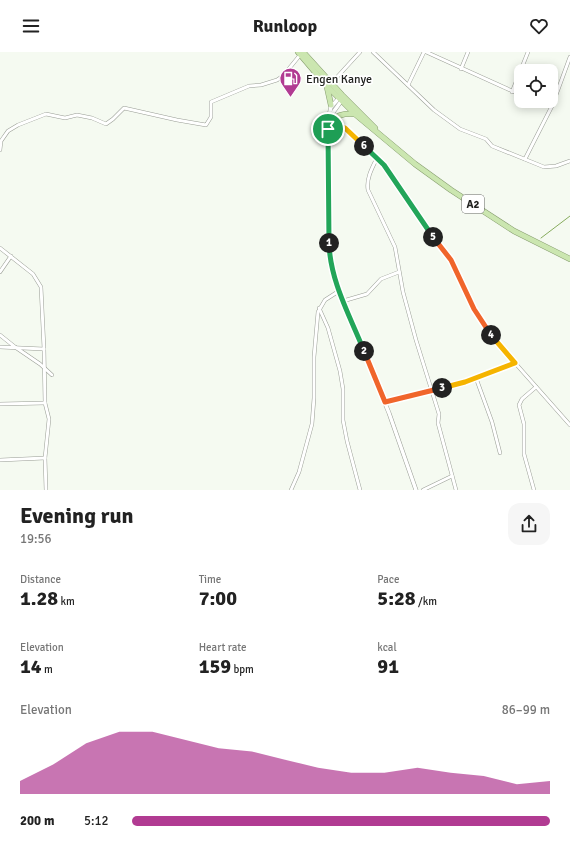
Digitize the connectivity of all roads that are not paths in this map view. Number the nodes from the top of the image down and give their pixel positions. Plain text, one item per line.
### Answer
1 (360, 52) edge
2 (373, 52) edge
3 (425, 52) edge
4 (468, 52) edge
5 (528, 52) edge
6 (300, 53) edge
7 (570, 57) edge
8 (461, 69) junction
9 (338, 76) dead end
10 (326, 84) junction
11 (408, 86) junction
12 (558, 90) edge
13 (512, 92) joint
14 (342, 98) junction
15 (331, 105) junction
16 (551, 108) edge
17 (355, 114) junction
18 (328, 125) junction
19 (384, 137) junction
20 (0, 150) edge
21 (377, 158) junction
22 (525, 159) junction
23 (570, 161) edge
24 (0, 248) edge
25 (11, 256) junction
26 (570, 260) edge
27 (0, 272) edge
28 (399, 272) junction
29 (339, 291) junction
30 (343, 301) junction
31 (319, 308) junction
32 (0, 335) edge
33 (0, 347) edge
34 (15, 347) junction
35 (44, 350) junction
36 (515, 363) junction
37 (44, 368) junction
38 (52, 375) dead end
39 (476, 378) junction
40 (536, 388) junction
41 (432, 391) junction
42 (385, 402) junction
43 (45, 403) junction
44 (0, 404) edge
45 (570, 425) edge
46 (500, 453) dead end
47 (45, 458) junction
48 (0, 460) edge
49 (452, 476) junction
50 (46, 490) edge
51 (291, 490) edge
52 (360, 490) edge
53 (416, 490) edge
54 (423, 490) edge
55 (456, 490) edge
56 (534, 490) edge

1 - 9 street
2 - 11 street
3 - 8 street
3 - 11 street
4 - 8 street
5 - 13 street
6 - 10 highway, A2
6 - 14 highway, A2
6 - 20 street
7 - 12 street
8 - 13 street
10 - 14 highway, A2
10 - 15 highway
11 - 22 street
14 - 15 street
14 - 17 highway, A2
14 - 18 street
14 - 19 highway, A2
15 - 18 street
16 - 22 street
17 - 18 highway
17 - 19 highway, A2
18 - 21 street
18 - 29 street
19 - 26 highway, A2
21 - 28 street
21 - 36 street
22 - 23 street
24 - 25 street
25 - 27 street
25 - 35 street
28 - 30 street
28 - 41 street
29 - 30 street
29 - 31 street
30 - 42 street
31 - 51 street
31 - 52 street
32 - 34 street
33 - 34 street
34 - 35 street
34 - 37 street
35 - 37 street
36 - 39 street
36 - 40 street
37 - 38 street
37 - 43 street
39 - 41 street
39 - 46 street
40 - 45 street
40 - 56 street
41 - 42 street
41 - 49 street
42 - 53 street
43 - 44 street
43 - 47 street
47 - 48 street
47 - 50 street
49 - 54 street
49 - 55 street

